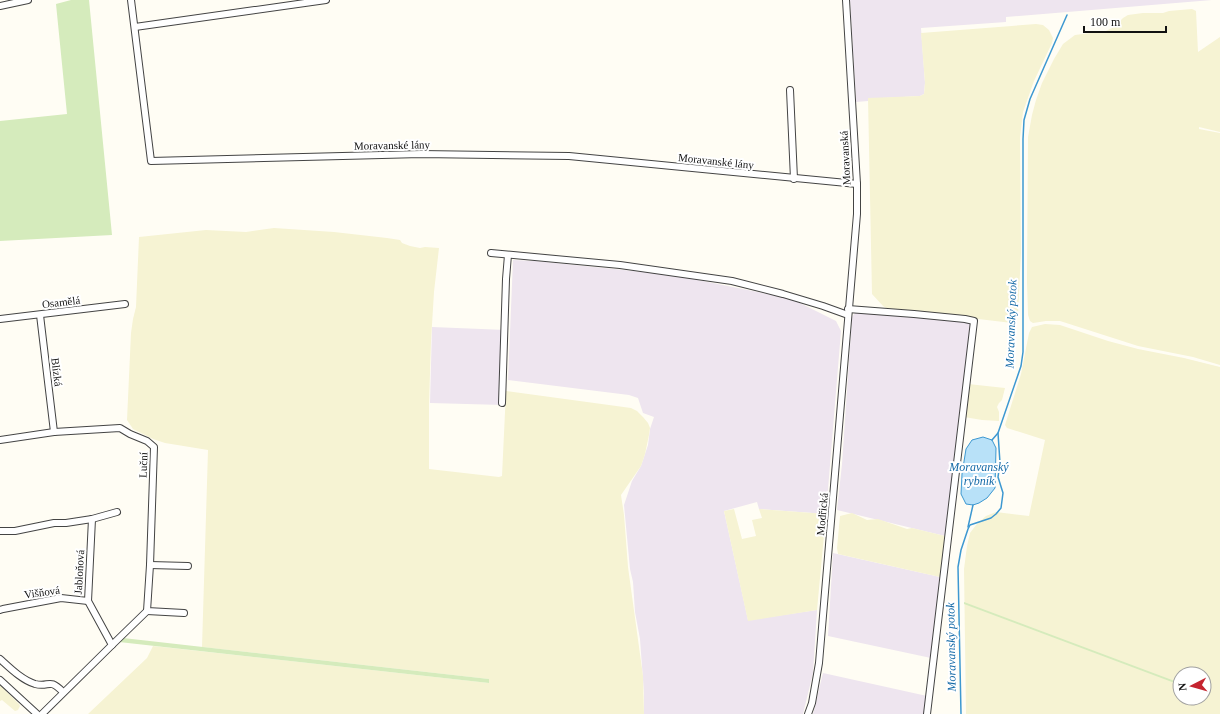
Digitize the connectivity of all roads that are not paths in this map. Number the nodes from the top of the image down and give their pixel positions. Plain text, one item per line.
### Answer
1 (28, 0) edge
2 (131, 0) edge
3 (326, 0) edge
4 (846, 0) edge
5 (0, 6) edge
6 (135, 27) junction
7 (790, 90) dead end
8 (794, 179) junction
9 (856, 184) junction
10 (492, 253) dead end
11 (508, 255) junction
12 (125, 304) dead end
13 (848, 312) junction
14 (40, 314) junction
15 (0, 319) edge
16 (502, 403) dead end
17 (54, 432) junction
18 (0, 440) edge
19 (117, 512) dead end
20 (92, 519) junction
21 (0, 531) edge
22 (150, 564) junction
23 (188, 566) dead end
24 (88, 601) junction
25 (0, 610) edge
26 (147, 611) junction
27 (184, 613) dead end
28 (112, 645) junction
29 (0, 659) edge
30 (0, 680) edge
31 (63, 692) junction
32 (37, 714) edge
33 (42, 714) edge
34 (808, 714) edge
35 (927, 714) edge

1 - 5 street
2 - 6 street, Moravanské lány
3 - 6 street
4 - 9 street, Moravanská
6 - 8 street, Moravanské lány
7 - 8 street
8 - 9 street, Moravanské lány
9 - 13 street, Moravanská
10 - 11 street
11 - 13 street
11 - 16 street
12 - 14 street, Osamělá
13 - 34 street, Modřická
13 - 35 street
14 - 15 street, Osamělá
14 - 17 street, Blízká
17 - 18 street
17 - 22 street, Luční
19 - 20 street
20 - 21 street
20 - 24 street, Jabloňová
22 - 23 street
22 - 26 street, Luční
24 - 25 street, Višňová
24 - 28 street, Jabloňová
26 - 27 street
26 - 28 street
28 - 31 street
29 - 31 street
30 - 32 street
31 - 33 street

